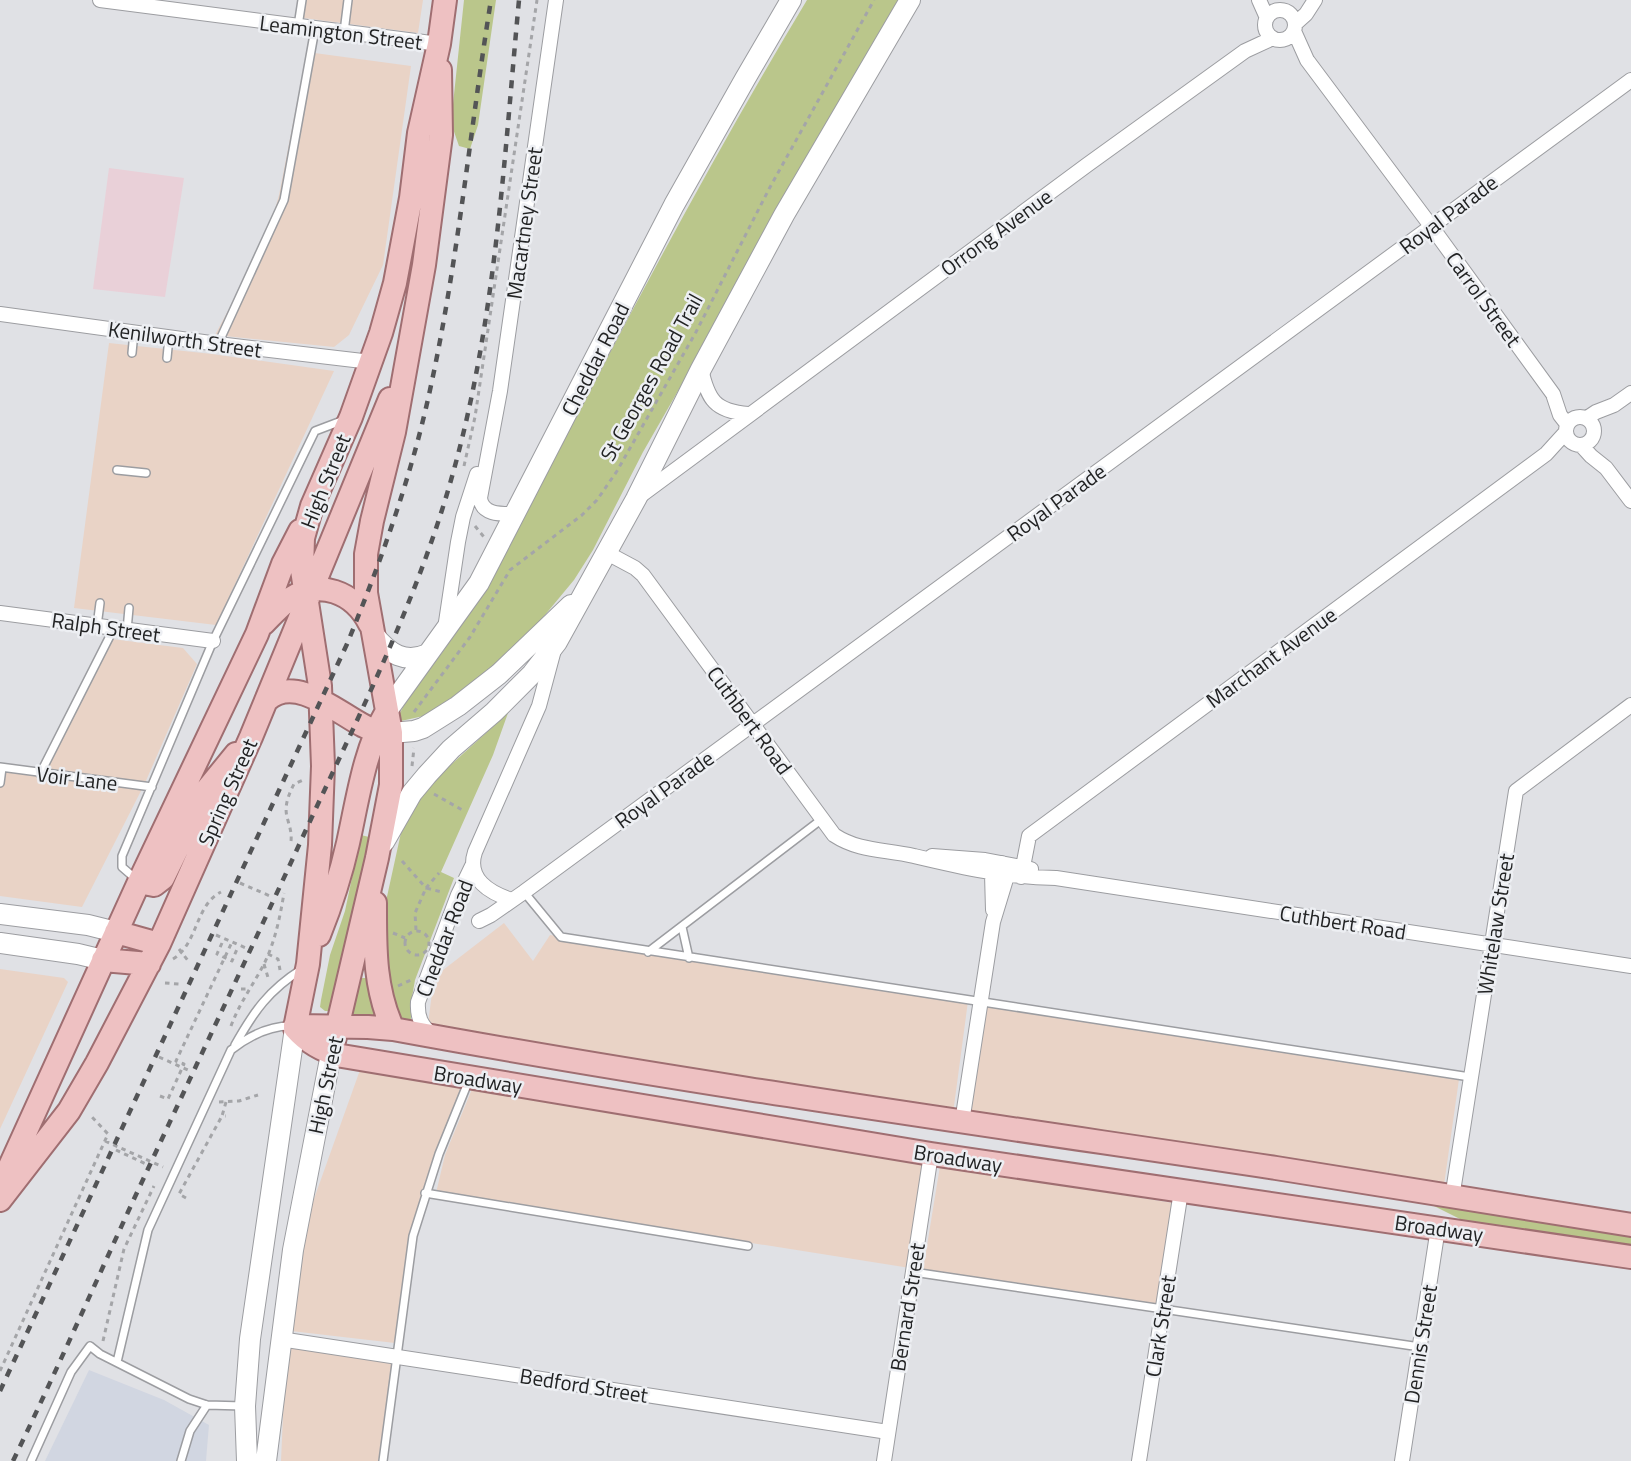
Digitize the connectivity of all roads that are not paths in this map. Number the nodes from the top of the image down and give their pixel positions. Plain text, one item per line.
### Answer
1 (100, 0) edge
2 (302, 0) edge
3 (348, 0) edge
4 (445, 0) edge
5 (556, 0) edge
6 (791, 0) edge
7 (910, 0) edge
8 (1259, 0) edge
9 (1315, 0) edge
10 (1279, 7) edge
11 (1266, 22) junction
12 (298, 26) junction
13 (1295, 27) junction
14 (315, 29) junction
15 (344, 33) junction
16 (1278, 39) junction
17 (439, 44) junction
18 (1245, 51) junction
19 (1307, 60) junction
20 (1631, 80) edge
21 (1431, 226) junction
22 (0, 314) edge
23 (134, 332) junction
24 (170, 337) junction
25 (218, 344) junction
26 (132, 353) dead end
27 (167, 358) dead end
28 (406, 359) junction
29 (371, 362) junction
30 (701, 369) junction
31 (1631, 393) edge
32 (748, 414) junction
33 (351, 417) junction
34 (1580, 431) junction
35 (489, 444) junction
36 (117, 470) dead end
37 (146, 473) dead end
38 (636, 499) junction
39 (1631, 501) edge
40 (312, 506) junction
41 (515, 514) junction
42 (607, 554) junction
43 (307, 594) junction
44 (582, 595) junction
45 (100, 603) dead end
46 (129, 608) dead end
47 (0, 613) edge
48 (97, 626) junction
49 (260, 627) junction
50 (120, 629) junction
51 (443, 632) junction
52 (374, 633) junction
53 (213, 641) junction
54 (557, 642) junction
55 (428, 654) junction
56 (267, 700) junction
57 (321, 700) junction
58 (1631, 705) edge
59 (753, 723) junction
60 (385, 725) junction
61 (251, 737) junction
62 (1, 767) edge
63 (40, 774) junction
64 (0, 783) edge
65 (152, 787) junction
66 (822, 819) junction
67 (376, 861) junction
68 (472, 866) junction
69 (1009, 871) junction
70 (138, 882) junction
71 (524, 892) junction
72 (512, 900) junction
73 (0, 914) edge
74 (480, 921) dead end
75 (682, 927) junction
76 (116, 932) junction
77 (0, 943) edge
78 (166, 944) junction
79 (1491, 944) junction
80 (648, 952) junction
81 (689, 958) junction
82 (103, 960) junction
83 (149, 964) junction
84 (1631, 966) edge
85 (302, 968) junction
86 (980, 1003) junction
87 (295, 1027) junction
88 (338, 1027) junction
89 (393, 1029) junction
90 (437, 1037) junction
91 (234, 1047) junction
92 (331, 1054) junction
93 (549, 1057) junction
94 (1470, 1077) junction
95 (470, 1078) junction
96 (545, 1089) junction
97 (936, 1118) junction
98 (962, 1122) junction
99 (28, 1127) junction
100 (53, 1133) junction
101 (931, 1154) junction
102 (956, 1158) junction
103 (1321, 1175) junction
104 (0, 1187) edge
105 (1181, 1191) junction
106 (425, 1193) junction
107 (1452, 1198) junction
108 (0, 1200) edge
109 (1316, 1210) junction
110 (1631, 1225) edge
111 (1438, 1228) junction
112 (748, 1246) dead end
113 (1631, 1257) edge
114 (913, 1272) junction
115 (1162, 1308) junction
116 (280, 1338) junction
117 (1420, 1347) junction
118 (396, 1356) junction
119 (117, 1362) junction
120 (207, 1405) junction
121 (245, 1406) junction
122 (272, 1412) junction
123 (888, 1432) junction
124 (31, 1461) edge
125 (181, 1461) edge
126 (247, 1461) edge
127 (266, 1461) edge
128 (383, 1461) edge
129 (884, 1461) edge
130 (1139, 1461) edge
131 (1402, 1461) edge

1 - 12 street, Leamington Street
2 - 12 lane
3 - 15 lane
4 - 17 main road, High Street
5 - 35 street, Macartney Street
6 - 41 main road, Cheddar Road
7 - 30 main road, Cheddar Road
8 - 11 street
9 - 10 street
9 - 13 street
10 - 11 street
10 - 13 street
11 - 16 street
11 - 18 street, Orrong Avenue
12 - 14 street, Leamington Street
13 - 16 street
13 - 19 street, Carrol Street
14 - 15 street, Leamington Street
14 - 25 lane
15 - 17 street, Leamington Street
16 - 18 street, Orrong Avenue
16 - 19 street, Carrol Street
17 - 28 main road, High Street
17 - 29 main road, High Street
18 - 32 street, Orrong Avenue
19 - 21 street, Carrol Street
20 - 21 street, Royal Parade
21 - 34 street, Carrol Street
21 - 59 street, Royal Parade
22 - 23 street, Kenilworth Street
23 - 24 street, Kenilworth Street
23 - 26 lane
24 - 25 street, Kenilworth Street
24 - 27 lane
25 - 29 street, Kenilworth Street
28 - 43 main road, Spring Street
28 - 52 main road, High Street
29 - 33 main road, High Street
30 - 32 street
30 - 38 main road, Cheddar Road
31 - 34 street, Marchant Avenue
32 - 38 street, Orrong Avenue
33 - 40 main road, High Street
33 - 53 lane
34 - 39 street, Carrol Street
34 - 69 street, Marchant Avenue
35 - 41 street, Macartney Street
35 - 51 street, Macartney Street
36 - 37 lane
38 - 42 main road, Cheddar Road
40 - 43 main road, High Street
40 - 49 main road, Spring Street
41 - 51 main road, Cheddar Road
42 - 44 main road, Cheddar Road
42 - 59 street, Cuthbert Road
43 - 49 main road
43 - 52 main road
43 - 56 main road, Spring Street
43 - 57 main road, High Street
44 - 54 main road, Cheddar Road
44 - 60 main road, Cheddar Road
45 - 48 lane
46 - 50 lane
47 - 48 street, Ralph Street
48 - 50 street, Ralph Street
49 - 70 main road, Spring Street
50 - 53 street, Ralph Street
50 - 63 lane
51 - 55 main road, Cheddar Road
52 - 55 main road
52 - 60 main road, High Street
53 - 65 lane
54 - 67 main road, Cheddar Road
54 - 68 street, Cheddar Road
55 - 60 main road, Cheddar Road
56 - 57 main road
56 - 61 main road, Spring Street
57 - 60 main road
57 - 85 main road, High Street
58 - 79 street, Whitelaw Street
59 - 66 street, Cuthbert Road
59 - 71 street, Royal Parade
60 - 67 main road, High Street
60 - 85 main road, High Street
61 - 70 main road
61 - 78 main road, Spring Street
62 - 63 lane, Voir Lane
62 - 64 lane
63 - 65 lane, Voir Lane
65 - 70 lane
66 - 69 street, Cuthbert Road
66 - 75 lane
67 - 88 main road, High Street
67 - 89 main road
68 - 72 street, Cheddar Road
68 - 90 street, Cheddar Road
69 - 79 street, Cuthbert Road
69 - 86 street, Marchant Avenue
70 - 76 main road, Spring Street
71 - 72 street, Royal Parade
71 - 80 lane
72 - 74 street, Royal Parade
73 - 76 main road
75 - 80 lane
75 - 81 lane
76 - 78 main road
76 - 82 main road, Spring Street
77 - 82 main road
78 - 83 main road, Spring Street
79 - 84 street, Cuthbert Road
79 - 94 street, Whitelaw Street
80 - 81 lane
81 - 86 lane
82 - 83 main road
82 - 99 main road, Spring Street
83 - 100 main road, Spring Street
85 - 87 main road, High Street
85 - 91 lane
86 - 94 lane
86 - 98 street, Marchant Avenue
87 - 88 main road, Broadway
87 - 91 lane
87 - 92 main road, Broadway
87 - 121 main road, High Street
88 - 89 main road, Broadway
88 - 92 main road, High Street
89 - 90 main road, Broadway
90 - 93 main road, Broadway
91 - 119 lane
92 - 95 main road, Broadway
92 - 116 main road, High Street
93 - 96 main road
93 - 97 main road, Broadway
94 - 107 street, Whitelaw Street
95 - 96 main road, Broadway
95 - 106 lane
96 - 101 main road, Broadway
97 - 98 main road, Broadway
97 - 101 main road
98 - 102 main road
98 - 103 main road, Broadway
99 - 100 main road
99 - 104 main road, Spring Street
100 - 108 main road, Spring Street
101 - 102 main road, Broadway
101 - 114 street, Bernard Street
102 - 105 main road, Broadway
103 - 107 main road, Broadway
103 - 109 main road
105 - 109 main road, Broadway
105 - 115 street, Clark Street
106 - 112 lane
106 - 118 lane
107 - 110 main road, Broadway
109 - 111 main road, Broadway
111 - 113 main road, Broadway
111 - 117 street, Dennis Street
114 - 115 lane
114 - 123 street, Bernard Street
115 - 117 lane
115 - 130 street, Clark Street
116 - 118 street, Bedford Street
116 - 122 main road, High Street
117 - 131 street, Dennis Street
118 - 123 street, Bedford Street
118 - 128 lane
119 - 120 lane
119 - 124 lane
120 - 121 lane
120 - 125 lane
121 - 122 main road
121 - 126 main road, High Street
122 - 127 main road, High Street
123 - 129 street, Bernard Street

